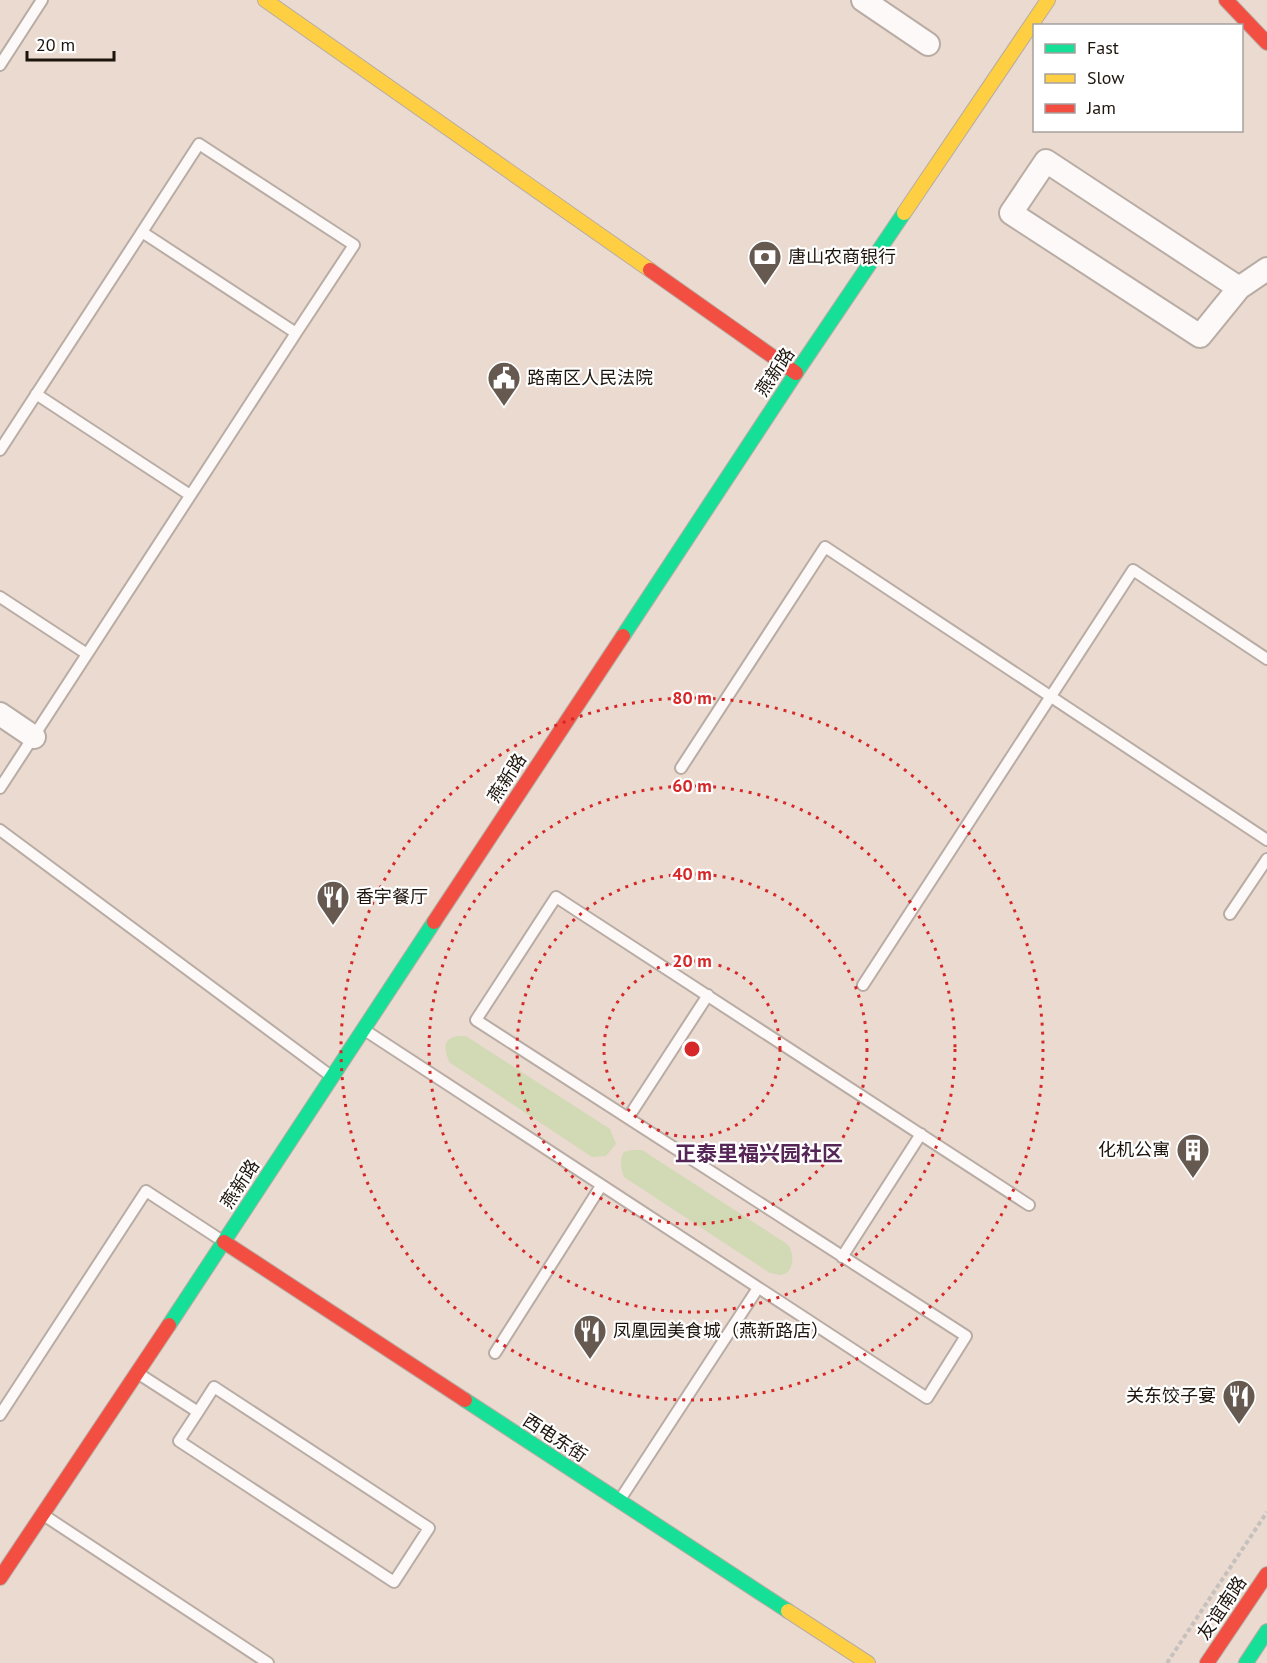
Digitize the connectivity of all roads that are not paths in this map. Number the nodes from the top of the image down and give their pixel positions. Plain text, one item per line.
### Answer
1 (42, 0) edge
2 (265, 0) edge
3 (863, 0) edge
4 (1048, 0) edge
5 (1226, 0) edge
6 (1267, 43) edge
7 (928, 44) dead end
8 (0, 65) edge
9 (142, 232) junction
10 (1267, 269) edge
11 (1239, 288) junction
12 (296, 333) junction
13 (796, 373) junction
14 (36, 394) junction
15 (0, 450) edge
16 (190, 495) junction
17 (0, 597) edge
18 (87, 654) junction
19 (1267, 659) edge
20 (1051, 697) junction
21 (0, 714) edge
22 (34, 737) junction
23 (681, 768) dead end
24 (0, 788) edge
25 (0, 830) edge
26 (1267, 840) edge
27 (1267, 859) edge
28 (1230, 914) dead end
29 (863, 985) dead end
30 (708, 995) junction
31 (363, 1029) junction
32 (332, 1076) junction
33 (628, 1118) junction
34 (921, 1134) junction
35 (602, 1186) junction
36 (1029, 1205) dead end
37 (224, 1242) junction
38 (842, 1257) junction
39 (758, 1288) junction
40 (495, 1353) dead end
41 (136, 1372) junction
42 (198, 1412) junction
43 (0, 1415) edge
44 (619, 1500) junction
45 (42, 1514) junction
46 (1267, 1574) edge
47 (0, 1578) edge
48 (1267, 1631) edge
49 (268, 1663) edge
50 (868, 1663) edge
51 (1207, 1663) edge
52 (1246, 1663) edge

1 - 8 lane
2 - 13 street
3 - 7 street
4 - 13 street, 燕新路
5 - 6 street
9 - 12 lane
9 - 12 lane
9 - 14 lane
10 - 11 street
11 - 11 street
12 - 16 lane
13 - 31 street, 燕新路
14 - 15 lane
14 - 16 lane
16 - 18 lane
17 - 18 lane
18 - 22 lane
19 - 20 lane
20 - 23 lane
20 - 26 lane
20 - 29 lane
21 - 22 street
22 - 24 lane
25 - 32 lane
27 - 28 lane
30 - 33 lane
30 - 33 lane
30 - 34 lane
31 - 32 street, 燕新路
31 - 35 lane
32 - 37 street, 燕新路
33 - 38 lane
34 - 36 lane
34 - 38 lane
35 - 39 lane
35 - 40 lane
37 - 41 street, 燕新路
37 - 43 lane
37 - 44 street, 西电东街
38 - 39 lane
39 - 44 lane
41 - 42 lane
41 - 45 street, 燕新路
42 - 42 lane
44 - 50 street, 西电东街
45 - 47 street, 燕新路
45 - 49 lane
46 - 51 street, 友谊南路
48 - 52 street

